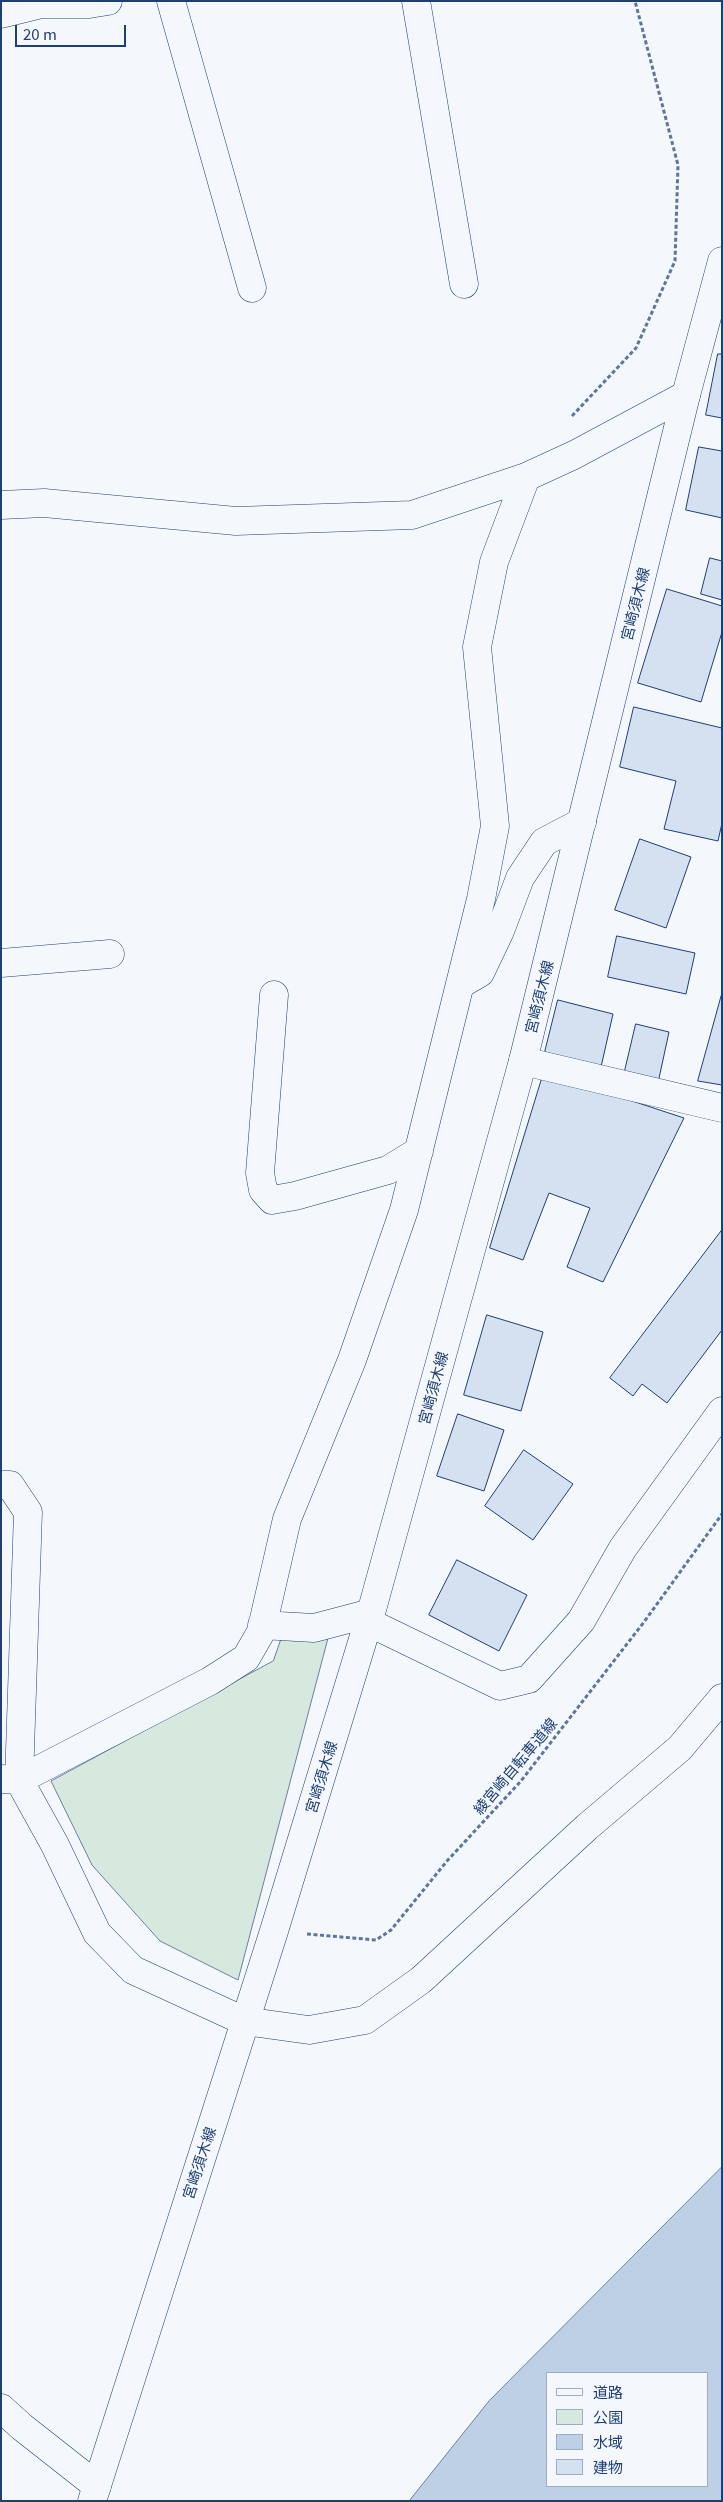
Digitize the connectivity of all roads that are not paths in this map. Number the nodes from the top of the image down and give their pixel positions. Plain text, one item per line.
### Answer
1 (108, 1) edge
2 (171, 1) edge
3 (416, 1) edge
4 (1, 14) edge
5 (721, 264) edge
6 (464, 284) dead end
7 (252, 288) dead end
8 (686, 395) junction
9 (526, 477) junction
10 (1, 505) edge
11 (582, 822) junction
12 (110, 954) dead end
13 (1, 964) edge
14 (461, 984) junction
15 (274, 995) dead end
16 (523, 1061) junction
17 (722, 1108) edge
18 (419, 1151) junction
19 (722, 1411) edge
20 (1, 1485) edge
21 (369, 1617) junction
22 (262, 1625) junction
23 (722, 1698) edge
24 (10, 1780) edge
25 (244, 2020) junction
26 (1, 2408) edge
27 (94, 2493) edge

1 - 4 street
2 - 7 street
3 - 6 street
5 - 8 street, 宮崎須木線
8 - 9 street
8 - 11 street, 宮崎須木線
9 - 10 street
9 - 14 street
11 - 14 street
11 - 16 street, 宮崎須木線
12 - 13 street
14 - 18 street
15 - 18 street
16 - 17 street
16 - 21 street, 宮崎須木線
18 - 22 street
19 - 21 street
20 - 24 street
21 - 22 street
21 - 25 street, 宮崎須木線
22 - 24 street
23 - 25 street
24 - 25 street
25 - 27 street, 宮崎須木線
26 - 27 street

